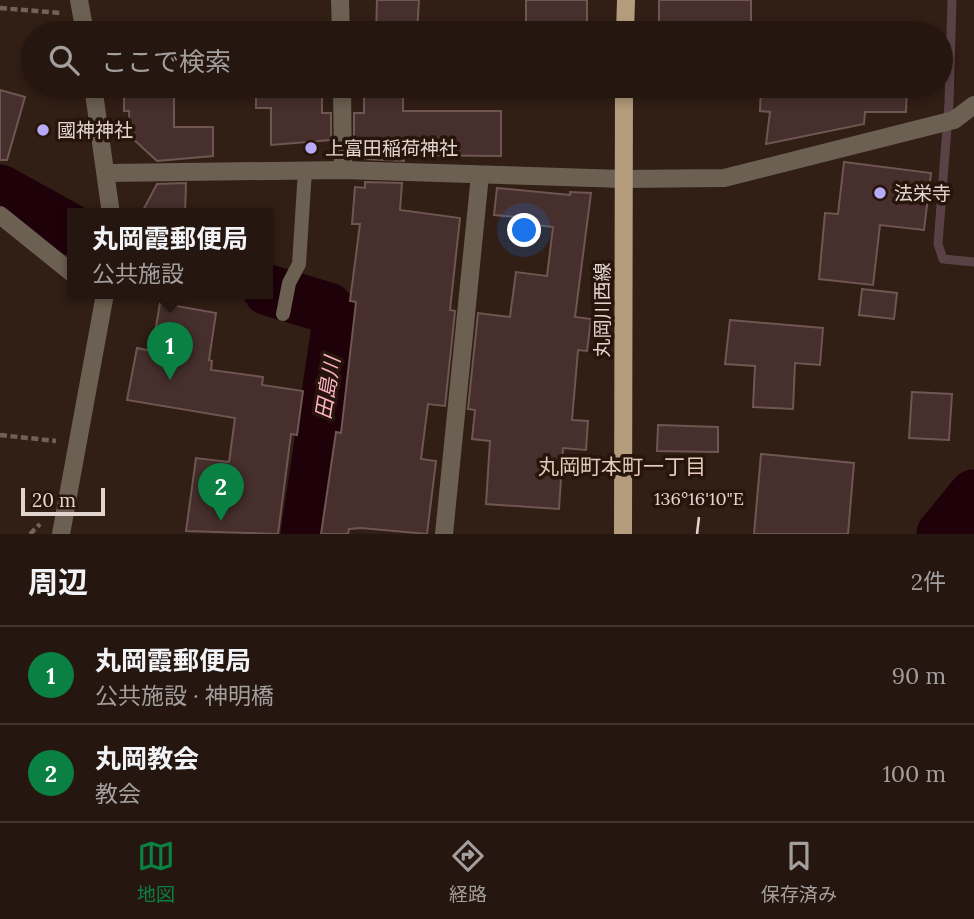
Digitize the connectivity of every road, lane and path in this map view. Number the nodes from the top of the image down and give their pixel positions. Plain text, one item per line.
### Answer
1 (79, 0) edge
2 (340, 0) edge
3 (626, 0) edge
4 (0, 8) edge
5 (61, 13) dead end
6 (83, 21) edge
7 (341, 21) edge
8 (625, 21) edge
9 (95, 98) edge
10 (342, 98) edge
11 (624, 98) edge
12 (974, 105) edge
13 (305, 170) junction
14 (343, 170) junction
15 (108, 173) junction
16 (480, 175) junction
17 (623, 179) junction
18 (111, 208) edge
19 (0, 215) edge
20 (67, 269) edge
21 (101, 299) edge
22 (283, 314) dead end
23 (0, 435) edge
24 (60, 442) dead end
25 (61, 534) edge
26 (444, 534) edge
27 (624, 534) edge

1 - 6 street
2 - 7 street
3 - 8 main road
4 - 5 path
9 - 15 street
10 - 14 street
11 - 17 main road, 丸岡川西線
12 - 17 street
13 - 14 street
13 - 15 street
13 - 22 lane
14 - 16 street
15 - 18 street
16 - 17 street
16 - 26 street
17 - 27 main road, 丸岡川西線
19 - 20 street
21 - 25 street
23 - 24 path

